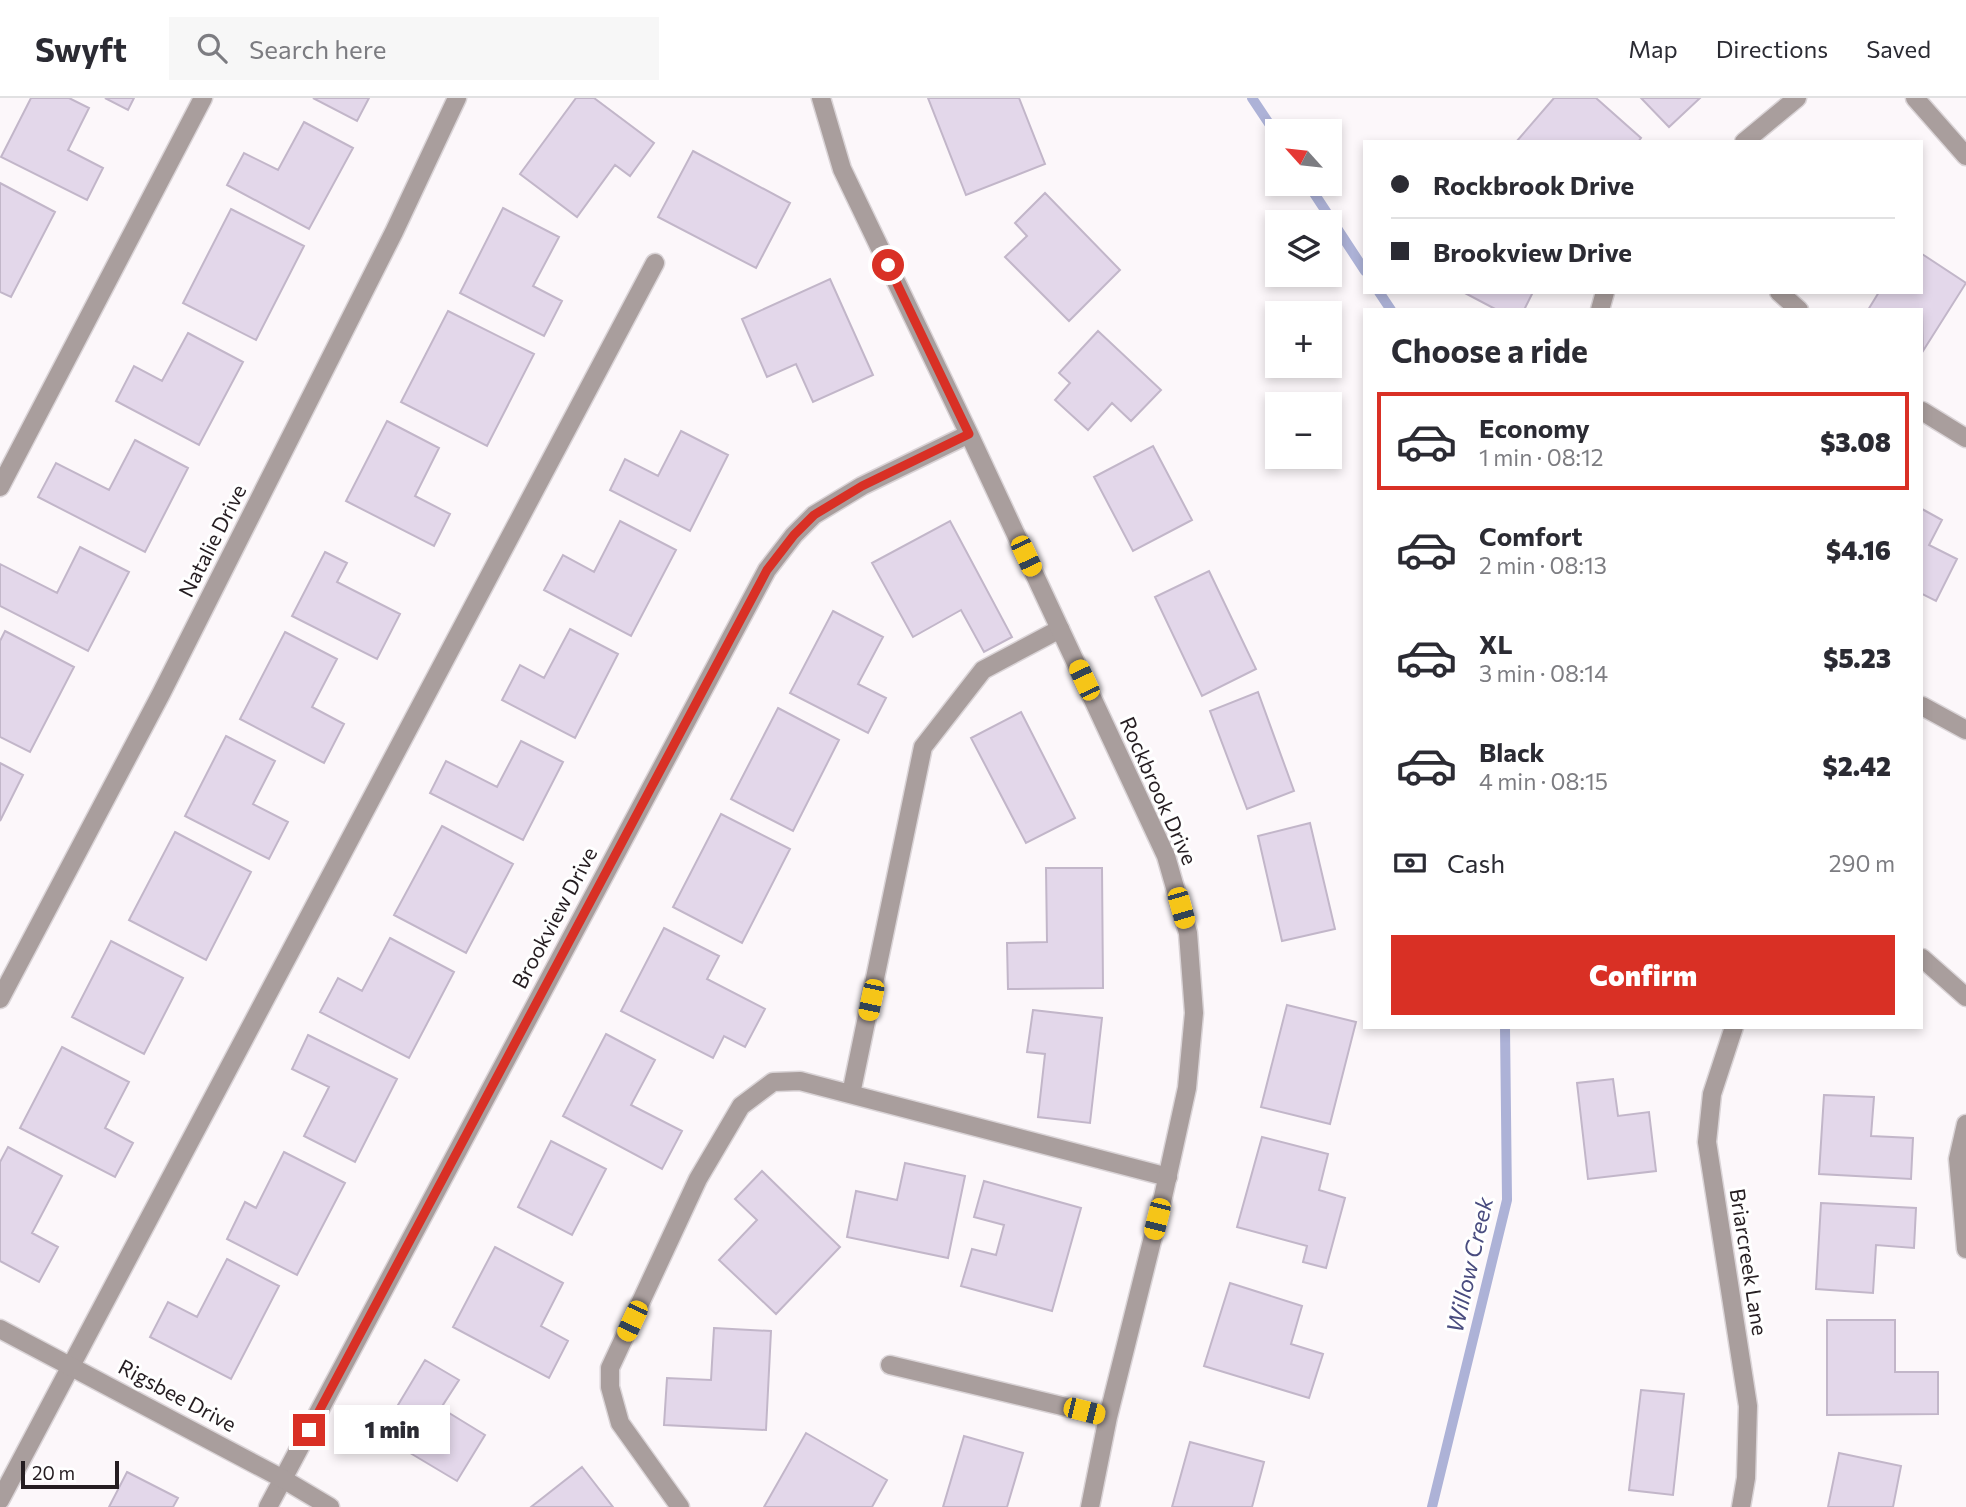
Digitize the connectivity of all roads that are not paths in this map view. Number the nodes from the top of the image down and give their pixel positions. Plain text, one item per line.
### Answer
1 (203, 98) edge
2 (457, 98) edge
3 (821, 98) edge
4 (1797, 98) edge
5 (1915, 98) edge
6 (1746, 140) edge
7 (1966, 156) edge
8 (655, 262) dead end
9 (1781, 294) edge
10 (1797, 308) edge
11 (1923, 412) edge
12 (969, 434) junction
13 (1966, 438) edge
14 (0, 487) edge
15 (1060, 629) junction
16 (1923, 707) edge
17 (1966, 730) edge
18 (1923, 959) edge
19 (1966, 997) edge
20 (0, 999) edge
21 (1733, 1029) edge
22 (851, 1094) junction
23 (1966, 1125) edge
24 (1168, 1177) junction
25 (1966, 1249) edge
26 (0, 1329) edge
27 (890, 1364) dead end
28 (71, 1366) junction
29 (1108, 1417) junction
30 (283, 1479) junction
31 (0, 1500) edge
32 (268, 1507) edge
33 (331, 1507) edge
34 (680, 1507) edge
35 (1090, 1507) edge
36 (1741, 1507) edge

1 - 14 street
2 - 20 street, Natalie Drive
3 - 12 street, Rockbrook Drive
4 - 6 street
5 - 7 street
8 - 28 street
9 - 10 street
11 - 13 street
12 - 15 street, Rockbrook Drive
12 - 30 street, Brookview Drive
15 - 22 street
15 - 24 street, Rockbrook Drive
16 - 17 street
18 - 19 street
21 - 36 street, Briarcreek Lane
22 - 24 street
22 - 34 street
23 - 25 street
24 - 29 street, Rockbrook Drive
26 - 28 street, Rigsbee Drive
27 - 29 street
28 - 30 street, Rigsbee Drive
28 - 31 street
29 - 35 street, Rockbrook Drive
30 - 32 street, Brookview Drive
30 - 33 street, Rigsbee Drive

